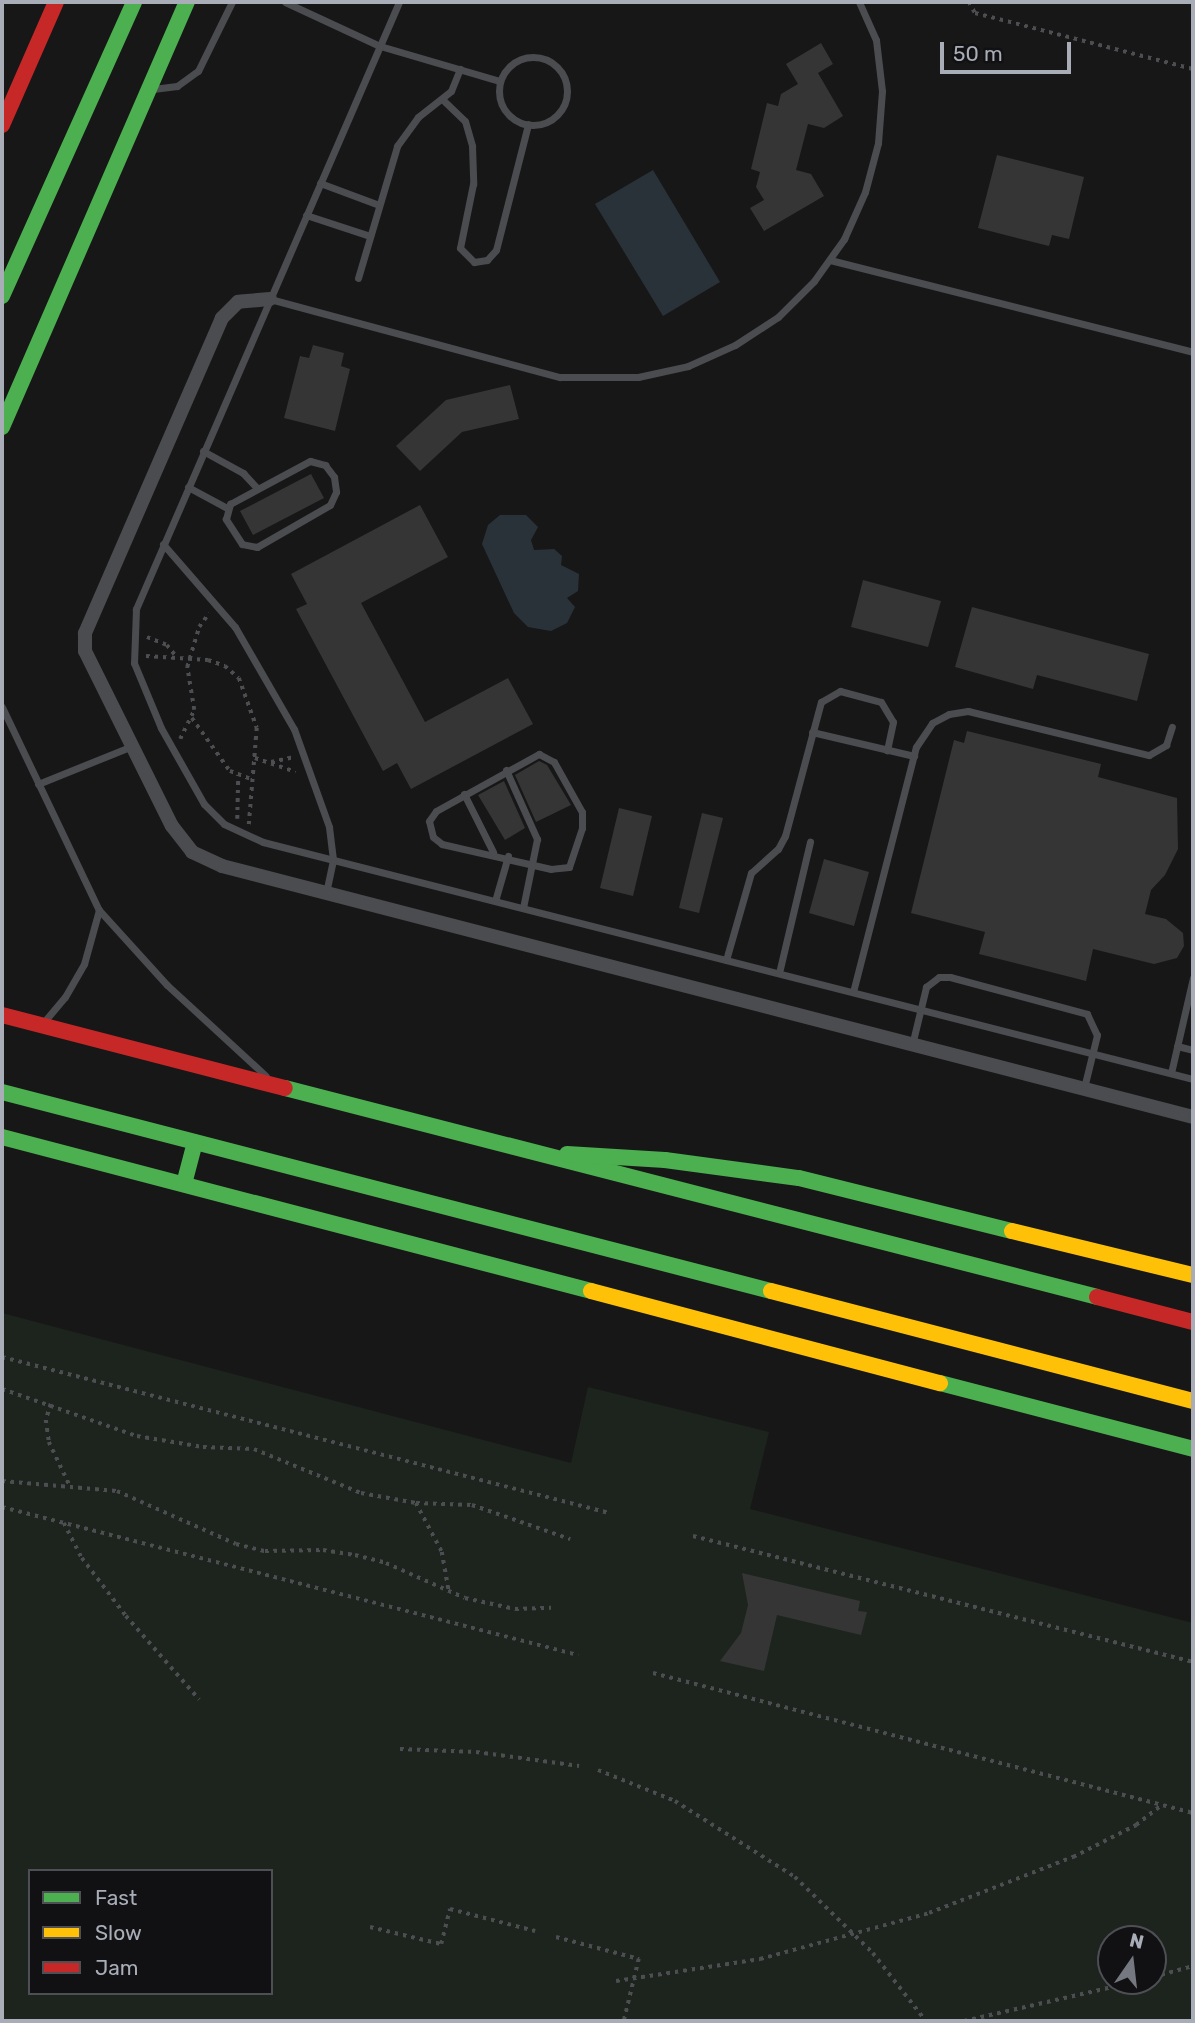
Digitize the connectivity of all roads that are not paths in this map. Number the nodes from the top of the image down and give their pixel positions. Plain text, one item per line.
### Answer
1 (56, 2) edge
2 (134, 2) edge
3 (187, 2) edge
4 (232, 2) edge
5 (285, 2) edge
6 (399, 2) edge
7 (859, 2) edge
8 (380, 46) junction
9 (460, 69) junction
10 (500, 81) junction
11 (149, 89) junction
12 (443, 100) junction
13 (528, 124) junction
14 (2, 125) edge
15 (320, 183) junction
16 (379, 205) junction
17 (306, 215) junction
18 (370, 236) junction
19 (830, 260) junction
20 (358, 278) dead end
21 (2, 296) edge
22 (270, 299) junction
23 (1193, 352) edge
24 (2, 427) edge
25 (203, 451) junction
26 (188, 487) junction
27 (257, 488) junction
28 (227, 508) junction
29 (163, 544) junction
30 (2, 707) edge
31 (1172, 727) dead end
32 (812, 732) junction
33 (132, 746) junction
34 (887, 750) junction
35 (914, 756) junction
36 (506, 770) junction
37 (38, 784) junction
38 (464, 794) junction
39 (810, 842) dead end
40 (493, 852) junction
41 (508, 856) junction
42 (333, 860) junction
43 (535, 864) junction
44 (326, 894) junction
45 (495, 901) junction
46 (523, 908) junction
47 (99, 910) junction
48 (726, 960) junction
49 (779, 973) junction
50 (1193, 978) edge
51 (853, 992) junction
52 (1191, 998) edge
53 (920, 1009) junction
54 (2, 1015) edge
55 (41, 1025) junction
56 (912, 1045) junction
57 (1177, 1046) junction
58 (1193, 1050) edge
59 (1093, 1053) junction
60 (1171, 1073) junction
61 (1193, 1079) edge
62 (279, 1087) junction
63 (1083, 1089) junction
64 (2, 1092) edge
65 (1193, 1117) edge
66 (2, 1137) edge
67 (195, 1142) junction
68 (530, 1152) junction
69 (184, 1184) junction
70 (1193, 1275) edge
71 (1193, 1322) edge
72 (1193, 1401) edge
73 (1193, 1449) edge

1 - 14 main road
2 - 21 main road
3 - 11 main road
4 - 11 lane
5 - 8 lane
6 - 8 lane
7 - 19 lane
8 - 9 lane
8 - 15 lane
9 - 10 lane
9 - 12 lane
10 - 13 lane
10 - 13 lane
11 - 24 main road
12 - 13 lane
12 - 16 lane
15 - 16 lane
15 - 17 lane
16 - 18 lane
17 - 18 lane
17 - 22 lane
18 - 20 lane
19 - 22 lane
19 - 23 lane
22 - 25 lane
22 - 33 street
25 - 26 lane
25 - 27 lane
26 - 28 lane
26 - 29 lane
27 - 28 lane
27 - 28 lane
29 - 42 lane
29 - 42 lane
30 - 37 lane
31 - 35 lane
32 - 34 lane
32 - 34 lane
32 - 48 lane
33 - 37 lane
33 - 44 street
34 - 35 lane
35 - 51 lane
36 - 38 lane
36 - 43 lane
36 - 43 lane
37 - 47 lane
38 - 40 lane
38 - 40 lane
39 - 49 lane
40 - 41 lane
41 - 43 lane
41 - 45 lane
42 - 44 lane
42 - 45 lane
43 - 46 lane
44 - 56 street
45 - 46 lane
46 - 48 lane
47 - 55 lane
47 - 62 lane
48 - 49 lane
49 - 51 lane
50 - 52 lane
51 - 53 lane
52 - 57 lane
53 - 56 lane
53 - 59 lane
53 - 59 lane
54 - 55 main road
55 - 62 main road
56 - 63 street
57 - 58 lane
57 - 60 lane
59 - 60 lane
59 - 63 lane
60 - 61 lane
62 - 68 main road
63 - 65 street
64 - 67 main road
66 - 69 main road
67 - 69 main road
67 - 72 main road
68 - 70 main road
68 - 71 main road
69 - 73 main road

